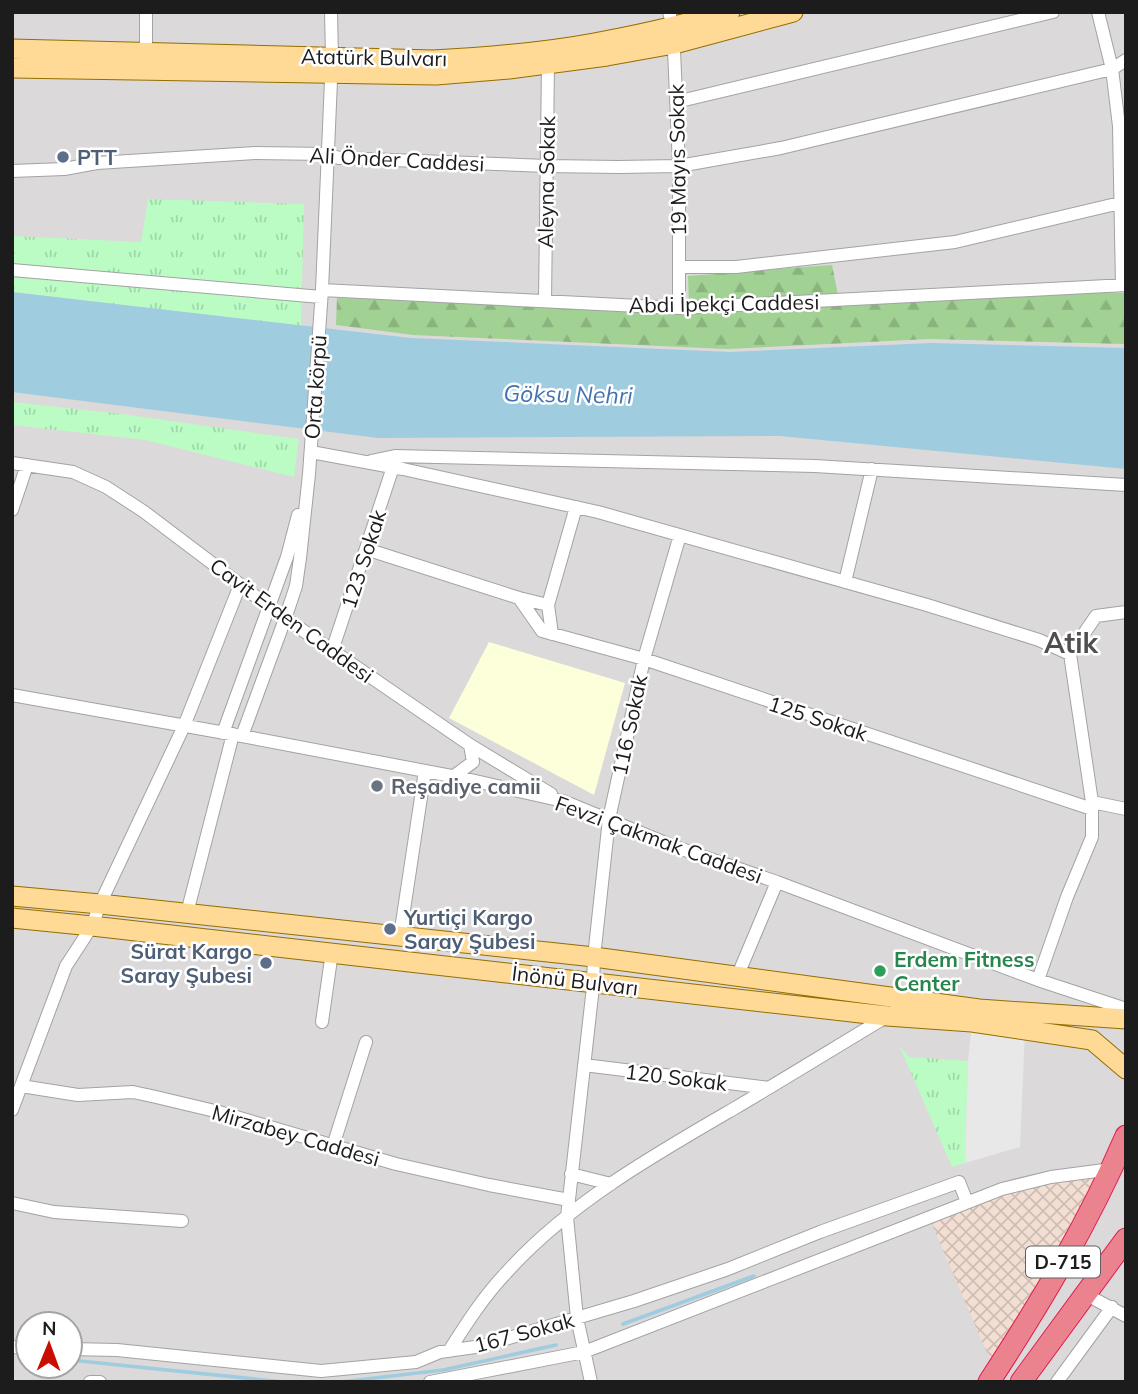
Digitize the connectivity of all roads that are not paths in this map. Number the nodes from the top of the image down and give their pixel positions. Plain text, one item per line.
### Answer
1 (146, 12) edge
2 (331, 12) edge
3 (730, 12) edge
4 (793, 12) edge
5 (1053, 12) edge
6 (1098, 12) edge
7 (672, 28) edge
8 (12, 49) edge
9 (146, 53) junction
10 (1126, 60) edge
11 (548, 64) junction
12 (331, 65) junction
13 (12, 68) edge
14 (1112, 69) junction
15 (676, 102) junction
16 (327, 154) junction
17 (1123, 156) edge
18 (547, 166) junction
19 (679, 166) junction
20 (12, 171) edge
21 (1120, 203) junction
22 (680, 267) junction
23 (12, 270) edge
24 (1124, 285) edge
25 (321, 293) junction
26 (545, 301) junction
27 (680, 308) junction
28 (311, 452) junction
29 (366, 462) junction
30 (12, 463) edge
31 (27, 465) junction
32 (393, 467) junction
33 (872, 469) junction
34 (309, 474) junction
35 (1126, 485) edge
36 (576, 507) junction
37 (12, 510) edge
38 (680, 535) junction
39 (366, 549) junction
40 (845, 582) junction
41 (240, 585) junction
42 (519, 598) junction
43 (548, 605) junction
44 (268, 606) junction
45 (1126, 612) edge
46 (285, 619) junction
47 (547, 633) junction
48 (332, 651) junction
49 (1070, 654) junction
50 (644, 659) junction
51 (12, 695) edge
52 (184, 726) junction
53 (233, 734) junction
54 (470, 746) junction
55 (425, 771) junction
56 (454, 776) junction
57 (563, 801) junction
58 (1092, 806) junction
59 (1126, 809) edge
60 (609, 819) junction
61 (777, 882) junction
62 (12, 897) edge
63 (100, 904) junction
64 (187, 913) junction
65 (12, 918) edge
66 (92, 926) junction
67 (400, 936) junction
68 (332, 953) junction
69 (594, 957) junction
70 (737, 977) junction
71 (1038, 980) junction
72 (593, 982) junction
73 (1126, 1009) edge
74 (887, 1016) junction
75 (1126, 1018) edge
76 (322, 1022) dead end
77 (366, 1042) dead end
78 (584, 1065) junction
79 (1126, 1069) edge
80 (769, 1088) junction
81 (17, 1091) edge
82 (12, 1110) edge
83 (1126, 1136) edge
84 (334, 1146) junction
85 (1112, 1169) junction
86 (571, 1174) junction
87 (611, 1184) junction
88 (569, 1200) junction
89 (967, 1202) junction
90 (12, 1203) edge
91 (567, 1217) junction
92 (182, 1221) dead end
93 (1126, 1239) edge
94 (1085, 1294) junction
95 (1112, 1307) junction
96 (1126, 1316) edge
97 (577, 1318) junction
98 (84, 1349) edge
99 (449, 1351) junction
100 (584, 1352) junction
101 (90, 1382) edge
102 (100, 1382) edge
103 (430, 1382) edge
104 (590, 1382) edge
105 (989, 1382) edge
106 (1021, 1382) edge
107 (1057, 1382) edge

1 - 9 street
2 - 12 street, Orta körpü
3 - 7 main road, Atatürk Bulvarı
4 - 7 main road
5 - 15 street
6 - 14 street
7 - 11 main road
7 - 12 main road, Atatürk Bulvarı
7 - 15 street, 19 Mayıs Sokak
8 - 9 main road, Atatürk Bulvarı
9 - 12 main road, Atatürk Bulvarı
10 - 14 street, Ali Önder Caddesi
11 - 12 main road
11 - 18 street, Aleyna Sokak
12 - 13 main road
12 - 16 street, Orta körpü
14 - 17 street
14 - 19 street, Ali Önder Caddesi
15 - 19 street, 19 Mayıs Sokak
16 - 18 street, Ali Önder Caddesi
16 - 20 street, Ali Önder Caddesi
16 - 25 street, Orta körpü
17 - 21 street
18 - 19 street, Ali Önder Caddesi
18 - 26 street, Aleyna Sokak
19 - 22 street, 19 Mayıs Sokak
21 - 22 street
21 - 24 street
22 - 27 street, 19 Mayıs Sokak
23 - 25 street, Abdi İpekçi Caddesi
24 - 27 street, Abdi İpekçi Caddesi
25 - 26 street, Abdi İpekçi Caddesi
25 - 28 street, Orta körpü
26 - 27 street, Abdi İpekçi Caddesi
28 - 29 street
28 - 34 street, Orta körpü
29 - 32 street
29 - 33 street
30 - 31 street, Cavit Erden Caddesi
31 - 37 street
31 - 41 street, Cavit Erden Caddesi
32 - 36 street
32 - 39 street, 123 Sokak
33 - 35 street
33 - 40 street
34 - 44 street
34 - 46 street
36 - 38 street
36 - 43 street
38 - 40 street
38 - 50 street, 116 Sokak
39 - 42 street
39 - 48 street, 123 Sokak
40 - 49 street
41 - 44 street, Cavit Erden Caddesi
41 - 52 street
42 - 43 street
42 - 47 street
43 - 47 street
44 - 46 street, Cavit Erden Caddesi
44 - 53 street
45 - 49 street
46 - 48 street, Cavit Erden Caddesi
46 - 53 street
47 - 50 street, 125 Sokak
48 - 54 street, Cavit Erden Caddesi
49 - 58 street
50 - 58 street, 125 Sokak
50 - 60 street, 116 Sokak
51 - 52 street, Fevzi Çakmak Caddesi
52 - 53 street, Fevzi Çakmak Caddesi
52 - 63 street
53 - 55 street, Fevzi Çakmak Caddesi
53 - 64 street
54 - 56 street
54 - 57 street, Cavit Erden Caddesi
55 - 56 street, Fevzi Çakmak Caddesi
55 - 67 street
56 - 57 street, Fevzi Çakmak Caddesi
57 - 60 street, Fevzi Çakmak Caddesi
58 - 59 street, 125 Sokak
58 - 71 street
60 - 61 street, Fevzi Çakmak Caddesi
60 - 69 street, 116 Sokak
61 - 70 street
61 - 71 street, Fevzi Çakmak Caddesi
62 - 63 main road, İnönü Bulvarı
63 - 64 main road, İnönü Bulvarı
63 - 66 street
64 - 67 main road, İnönü Bulvarı
65 - 66 main road, İnönü Bulvarı
66 - 68 main road, İnönü Bulvarı
66 - 81 street
67 - 69 main road, İnönü Bulvarı
68 - 72 main road, İnönü Bulvarı
68 - 76 street
69 - 70 main road, İnönü Bulvarı
69 - 72 street, 116 Sokak
70 - 75 main road, İnönü Bulvarı
71 - 73 street, Fevzi Çakmak Caddesi
72 - 74 main road, İnönü Bulvarı
72 - 78 street, 116 Sokak
74 - 79 main road, İnönü Bulvarı
74 - 80 street
77 - 84 street
78 - 80 street, 120 Sokak
78 - 86 street, 116 Sokak
80 - 87 street
81 - 82 street
81 - 84 street, Mirzabey Caddesi
83 - 85 highway, D-715
84 - 88 street, Mirzabey Caddesi
85 - 89 street
85 - 105 highway, D-715
86 - 87 street
86 - 88 street, 116 Sokak
87 - 91 street
88 - 91 street, 116 Sokak
89 - 97 street, 167 Sokak
89 - 100 street
90 - 92 street
91 - 97 street, 116 Sokak
91 - 99 street
93 - 94 highway, D-715
94 - 95 street
94 - 106 highway, D-715
95 - 96 street
95 - 107 street
97 - 99 street, 167 Sokak
97 - 100 street, 116 Sokak
98 - 99 street, 167 Sokak
100 - 103 street
100 - 104 street, 116 Sokak
101 - 102 street

